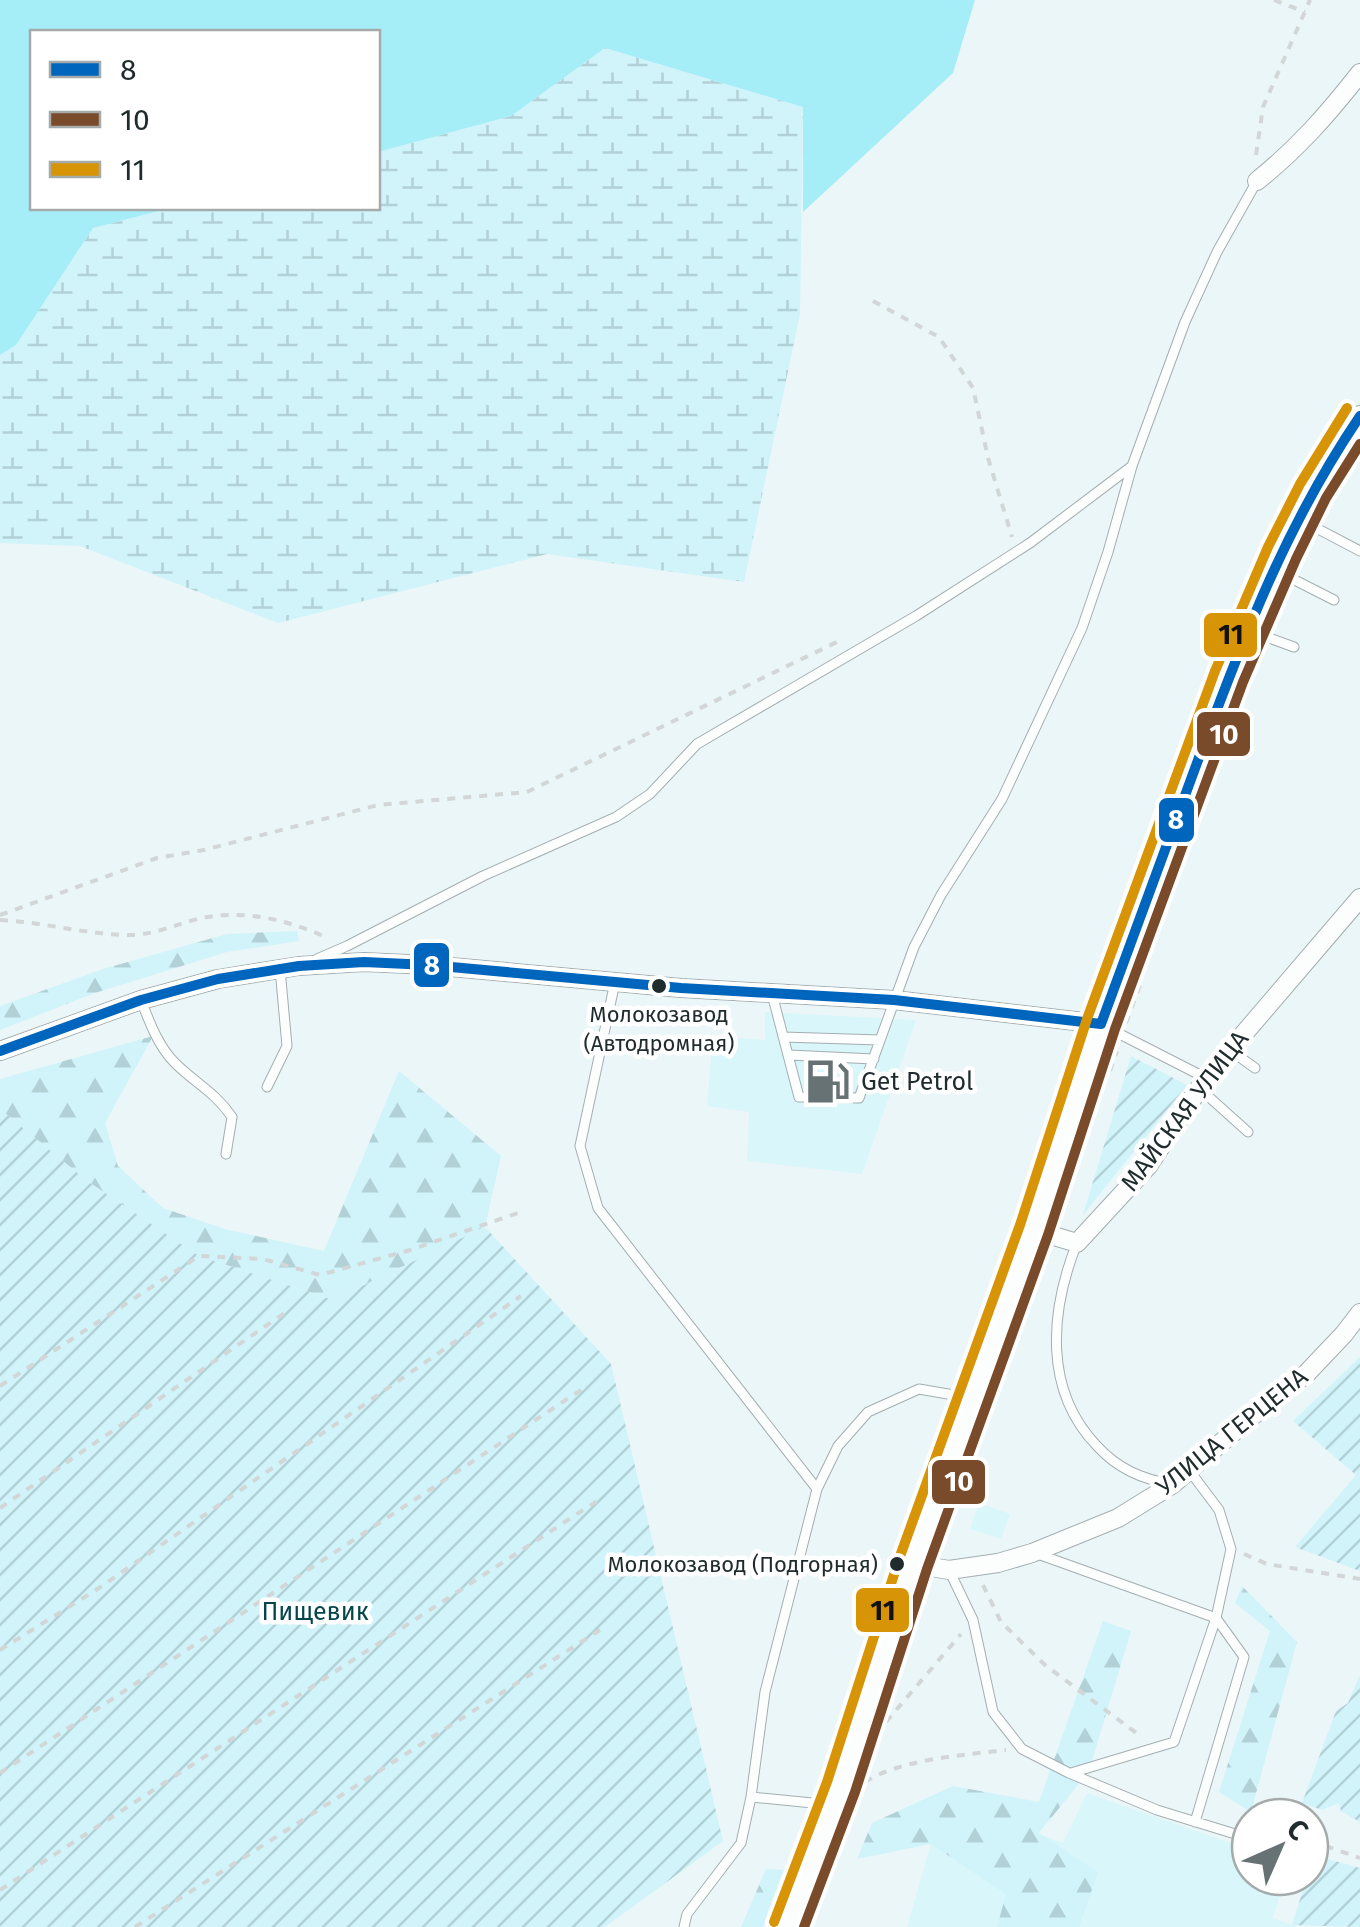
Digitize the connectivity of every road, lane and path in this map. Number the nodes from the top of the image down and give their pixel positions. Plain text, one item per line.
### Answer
1 (1274, 0) edge
2 (1310, 0) edge
3 (1306, 12) junction
4 (1360, 73) edge
5 (1257, 180) junction
6 (874, 301) dead end
7 (1360, 416) edge
8 (1132, 466) junction
9 (1299, 519) junction
10 (1017, 551) junction
11 (1360, 551) edge
12 (1274, 570) junction
13 (1334, 600) dead end
14 (1248, 630) junction
15 (839, 641) dead end
16 (1294, 646) dead end
17 (1360, 898) edge
18 (0, 917) edge
19 (346, 946) junction
20 (290, 968) junction
21 (1141, 981) dead end
22 (614, 982) junction
23 (772, 994) junction
24 (140, 1000) junction
25 (894, 1000) junction
26 (1101, 1024) junction
27 (1122, 1035) junction
28 (783, 1036) junction
29 (880, 1040) junction
30 (1230, 1050) junction
31 (0, 1051) edge
32 (789, 1055) junction
33 (874, 1059) junction
34 (1255, 1068) dead end
35 (1110, 1072) dead end
36 (1203, 1083) junction
37 (267, 1087) dead end
38 (1248, 1132) dead end
39 (226, 1154) dead end
40 (524, 1211) dead end
41 (1034, 1230) junction
42 (1077, 1244) junction
43 (521, 1296) dead end
44 (290, 1310) dead end
45 (1360, 1313) edge
46 (1360, 1323) edge
47 (1344, 1334) junction
48 (0, 1386) edge
49 (588, 1386) dead end
50 (975, 1399) junction
51 (1190, 1470) junction
52 (1173, 1484) junction
53 (816, 1488) junction
54 (597, 1501) dead end
55 (0, 1508) edge
56 (1231, 1549) junction
57 (1032, 1552) junction
58 (913, 1564) junction
59 (974, 1567) junction
60 (950, 1570) junction
61 (1360, 1579) edge
62 (1216, 1618) junction
63 (973, 1620) junction
64 (600, 1630) dead end
65 (0, 1650) edge
66 (885, 1722) dead end
67 (1154, 1747) junction
68 (1022, 1749) junction
69 (866, 1768) dead end
70 (0, 1773) edge
71 (1070, 1773) junction
72 (752, 1797) junction
73 (835, 1805) junction
74 (1195, 1822) junction
75 (1230, 1832) edge
76 (1330, 1848) edge
77 (1360, 1858) edge
78 (0, 1890) edge
79 (136, 1927) edge
80 (684, 1927) edge
81 (788, 1927) edge

1 - 3 path
2 - 3 path
3 - 5 path
4 - 5 street
5 - 8 lane
6 - 10 path
7 - 9 street
8 - 10 lane
8 - 25 lane
9 - 11 lane
9 - 12 street
10 - 19 lane
12 - 13 lane
12 - 14 street
14 - 16 lane
14 - 26 street
15 - 18 path
17 - 30 street, МАЙСКАЯ УЛИЦА
18 - 19 path
19 - 20 lane
20 - 22 street
20 - 24 street
20 - 37 lane
21 - 27 path
22 - 23 street
22 - 53 lane
23 - 25 street
23 - 28 lane
24 - 31 street
24 - 39 lane
25 - 26 street
25 - 29 lane
26 - 27 lane
26 - 41 street
27 - 35 path
27 - 36 lane
28 - 29 lane
28 - 32 lane
29 - 33 lane
30 - 34 lane
30 - 36 street, МАЙСКАЯ УЛИЦА
32 - 33 lane
32 - 33 lane
36 - 38 lane
36 - 42 street, МАЙСКАЯ УЛИЦА
40 - 48 path
41 - 42 street
41 - 50 street
42 - 52 lane
43 - 65 path
44 - 55 path
45 - 47 street, УЛИЦА ГЕРЦЕНА
46 - 47 street
47 - 51 street, УЛИЦА ГЕРЦЕНА
49 - 70 path
50 - 53 lane
50 - 58 street
51 - 52 street, УЛИЦА ГЕРЦЕНА
51 - 56 lane
52 - 57 street, УЛИЦА ГЕРЦЕНА
53 - 72 lane
54 - 78 path
56 - 61 path
56 - 62 lane
57 - 59 street, УЛИЦА ГЕРЦЕНА
57 - 62 lane
58 - 60 street, УЛИЦА ГЕРЦЕНА
58 - 73 street
59 - 60 street, УЛИЦА ГЕРЦЕНА
59 - 67 path
60 - 63 lane
62 - 67 lane
62 - 74 lane
63 - 66 path
63 - 68 lane
64 - 79 path
67 - 71 lane
68 - 69 path
68 - 71 lane
71 - 74 lane
72 - 73 lane
72 - 80 lane
73 - 81 street
74 - 75 lane
76 - 77 path

